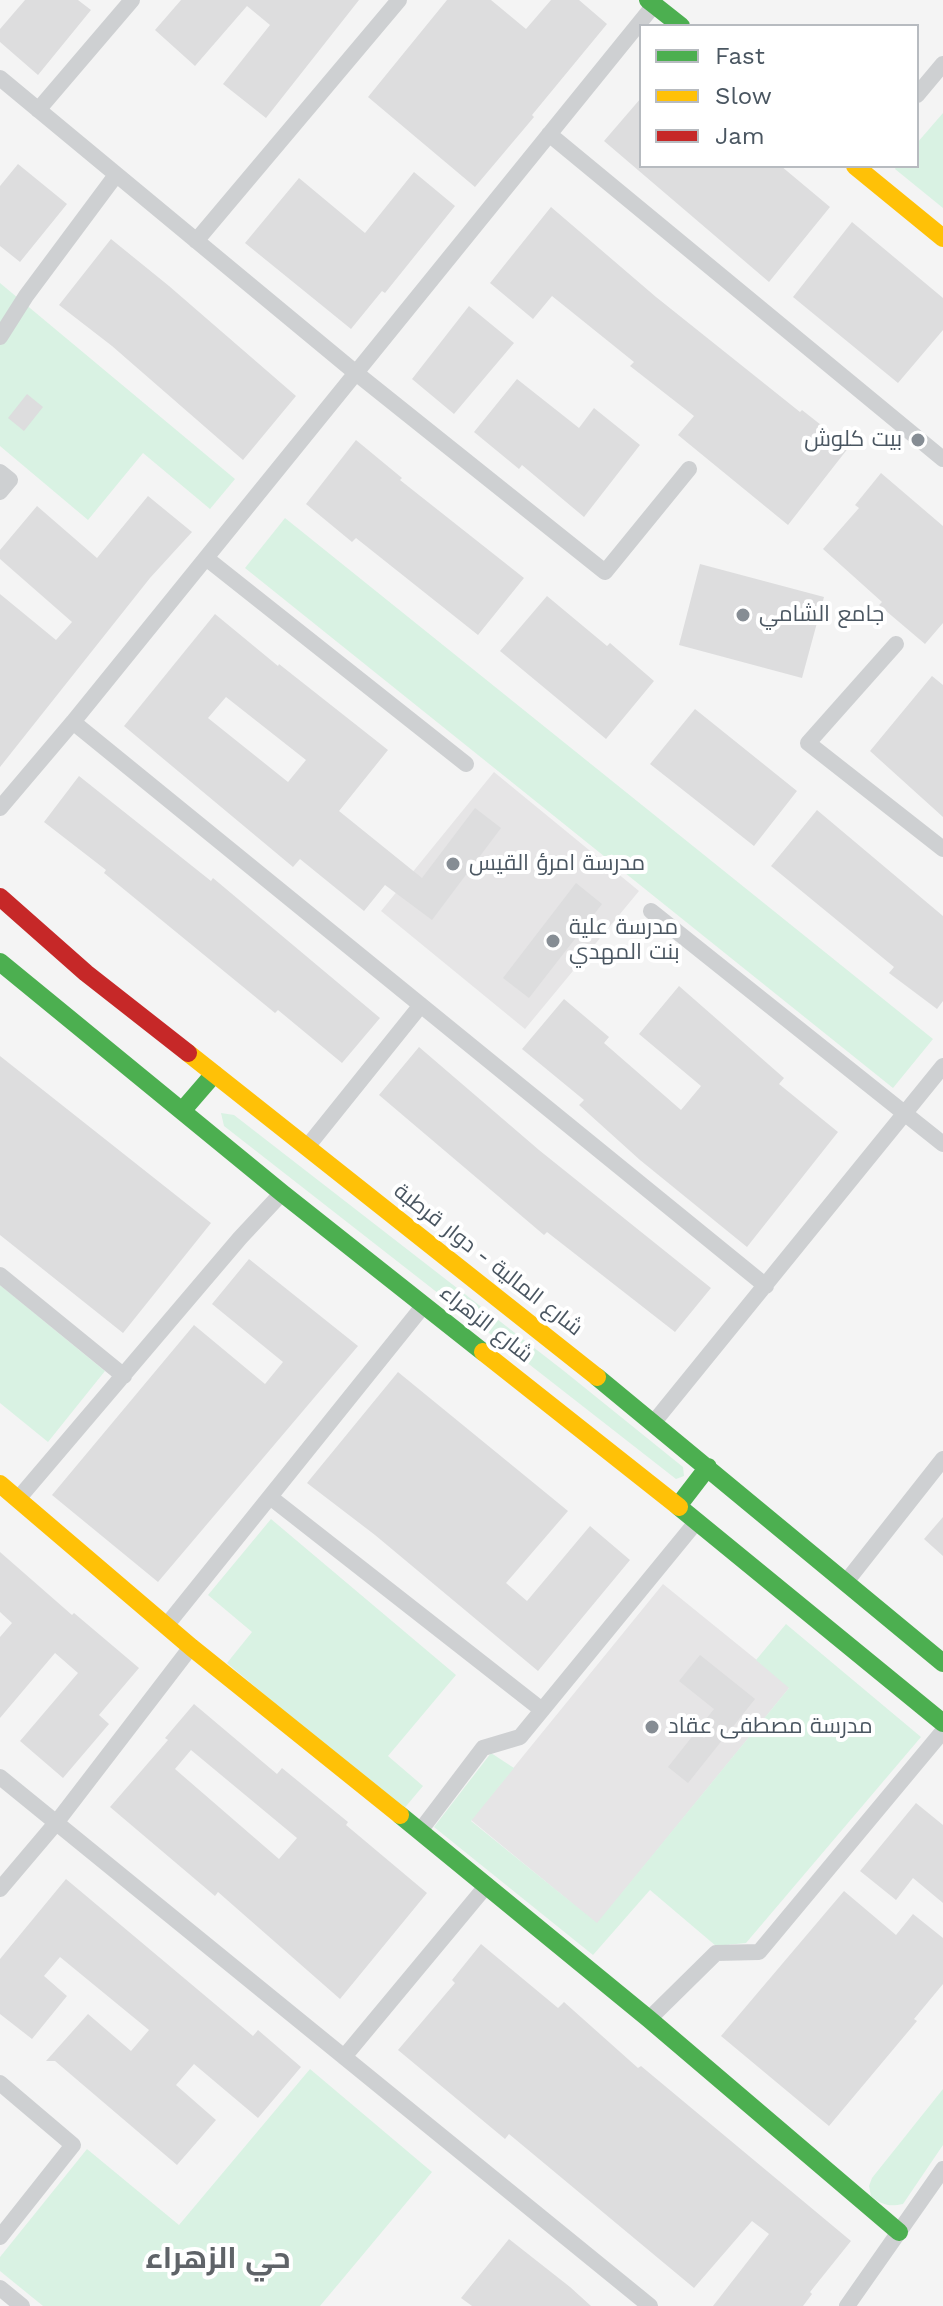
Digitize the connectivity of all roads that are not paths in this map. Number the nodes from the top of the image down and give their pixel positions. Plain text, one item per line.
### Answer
1 (132, 0) edge
2 (399, 0) edge
3 (651, 2) edge
4 (678, 24) edge
5 (943, 64) edge
6 (0, 78) edge
7 (919, 93) edge
8 (38, 110) junction
9 (549, 134) junction
10 (858, 168) edge
11 (116, 175) junction
12 (943, 238) edge
13 (196, 241) junction
14 (0, 337) edge
15 (356, 373) junction
16 (943, 459) edge
17 (689, 469) dead end
18 (0, 472) edge
19 (0, 492) edge
20 (206, 558) junction
21 (896, 644) dead end
22 (73, 722) junction
23 (466, 764) dead end
24 (0, 808) edge
25 (943, 849) edge
26 (0, 897) edge
27 (651, 911) dead end
28 (2, 967) edge
29 (421, 1005) junction
30 (943, 1066) edge
31 (214, 1074) junction
32 (182, 1111) junction
33 (906, 1113) junction
34 (943, 1144) edge
35 (307, 1147) junction
36 (282, 1193) junction
37 (0, 1275) edge
38 (766, 1286) junction
39 (424, 1305) junction
40 (124, 1376) junction
41 (654, 1422) junction
42 (943, 1459) edge
43 (708, 1467) junction
44 (0, 1484) edge
45 (270, 1497) junction
46 (18, 1499) junction
47 (678, 1506) junction
48 (697, 1521) junction
49 (846, 1582) junction
50 (166, 1626) junction
51 (191, 1647) junction
52 (943, 1663) edge
53 (542, 1710) junction
54 (943, 1723) edge
55 (943, 1731) edge
56 (0, 1777) edge
57 (56, 1823) junction
58 (420, 1831) junction
59 (487, 1885) junction
60 (0, 1889) edge
61 (649, 2019) junction
62 (344, 2057) junction
63 (0, 2083) edge
64 (943, 2169) edge
65 (899, 2232) junction
66 (0, 2237) edge
67 (0, 2288) edge
68 (22, 2306) edge
69 (650, 2306) edge
70 (847, 2306) edge

1 - 8 street
2 - 13 street
3 - 4 main road
3 - 9 street
5 - 7 street
6 - 8 street
8 - 11 street
9 - 15 street
9 - 16 street
10 - 12 main road
11 - 13 street
11 - 14 street
13 - 15 street
15 - 17 street
15 - 20 street
18 - 19 street
20 - 22 street
20 - 23 street
21 - 25 street
22 - 24 street
22 - 29 street
26 - 31 main road, شارع المالية - دوار قرطبة
27 - 33 street
28 - 32 main road, شارع الزهراء
29 - 35 street
29 - 38 street
30 - 33 street
31 - 32 main road
31 - 35 main road, شارع المالية - دوار قرطبة
32 - 36 main road, شارع الزهراء
33 - 34 street
33 - 38 street
35 - 41 main road, شارع المالية - دوار قرطبة
36 - 39 main road, شارع الزهراء
36 - 40 street
37 - 40 street
38 - 41 street
39 - 45 street
39 - 47 main road, شارع الزهراء
40 - 46 street
41 - 43 main road, شارع المالية - دوار قرطبة
42 - 49 street
43 - 47 main road
43 - 49 main road, شارع المالية - دوار قرطبة
44 - 46 main road
45 - 50 street
45 - 53 street
46 - 50 main road
47 - 48 main road, شارع الزهراء
48 - 53 street
48 - 54 main road, شارع الزهراء
49 - 52 main road, شارع المالية - دوار قرطبة
50 - 51 main road
51 - 57 street
51 - 58 main road
53 - 58 street
55 - 61 street
56 - 57 street
57 - 60 street
57 - 62 street
58 - 59 main road
59 - 61 main road
59 - 62 street
61 - 65 main road
62 - 69 street
63 - 66 street
64 - 65 street
65 - 70 street
67 - 68 street

